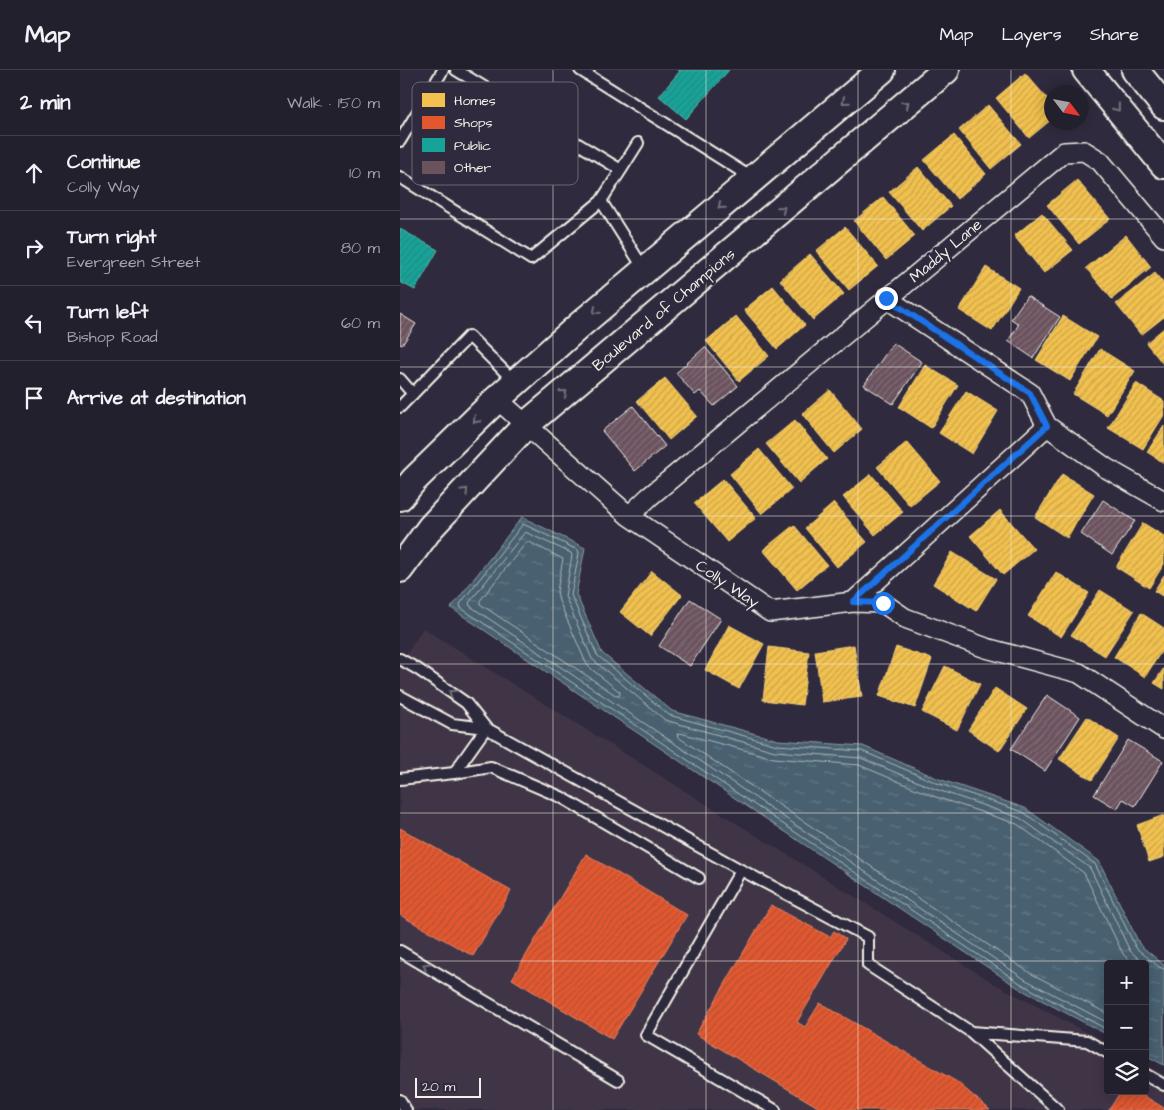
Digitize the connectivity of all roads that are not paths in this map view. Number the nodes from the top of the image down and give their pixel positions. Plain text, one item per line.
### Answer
1 (443, 70) edge
2 (456, 70) edge
3 (580, 70) edge
4 (882, 70) edge
5 (946, 70) edge
6 (1086, 70) edge
7 (1135, 70) edge
8 (436, 82) edge
9 (476, 82) edge
10 (1164, 106) edge
11 (412, 121) edge
12 (400, 141) edge
13 (638, 143) dead end
14 (578, 144) edge
15 (1164, 165) edge
16 (621, 170) junction
17 (400, 177) edge
18 (753, 179) junction
19 (412, 185) edge
20 (413, 185) edge
21 (601, 201) junction
22 (1164, 238) edge
23 (645, 270) junction
24 (886, 298) junction
25 (400, 379) edge
26 (506, 391) junction
27 (413, 394) junction
28 (400, 407) edge
29 (527, 424) junction
30 (1047, 426) junction
31 (400, 497) edge
32 (1164, 501) edge
33 (629, 516) junction
34 (400, 569) edge
35 (853, 602) junction
36 (400, 659) edge
37 (400, 696) edge
38 (486, 728) junction
39 (1164, 730) edge
40 (454, 773) junction
41 (400, 778) edge
42 (741, 870) junction
43 (698, 878) dead end
44 (400, 951) edge
45 (971, 1032) junction
46 (1104, 1051) edge
47 (1149, 1076) edge
48 (618, 1080) dead end
49 (1164, 1085) edge
50 (400, 1100) edge
51 (406, 1110) edge
52 (775, 1110) edge
53 (1058, 1110) edge

1 - 8 lane
2 - 9 lane
3 - 18 lane
4 -> 18 street
29 -> 5 street, Boulevard of Champions
6 -> 15 street
7 - 10 street
11 - 12 lane
13 - 16 lane
14 - 16 lane
16 - 21 lane
17 - 19 lane
18 -> 23 street
20 - 21 lane
21 - 23 lane
22 - 24 street, Maddy Lane
23 -> 26 street
24 - 30 street
24 - 33 street, Maddy Lane
25 - 27 lane
26 - 27 lane
26 - 29 street, Colly Way
26 -> 31 street
27 - 28 lane
29 - 33 street, Colly Way
34 -> 29 street, Boulevard of Champions
30 - 32 street
30 - 35 street
33 - 35 street, Colly Way
35 - 39 street, Colly Way
38 -> 36 lane
37 - 38 lane
38 - 40 lane
38 - 42 lane
40 - 41 lane
40 - 43 lane
42 - 45 lane
42 - 52 lane
48 -> 44 lane
45 - 46 lane
45 - 53 lane
47 - 49 lane
50 - 51 lane

